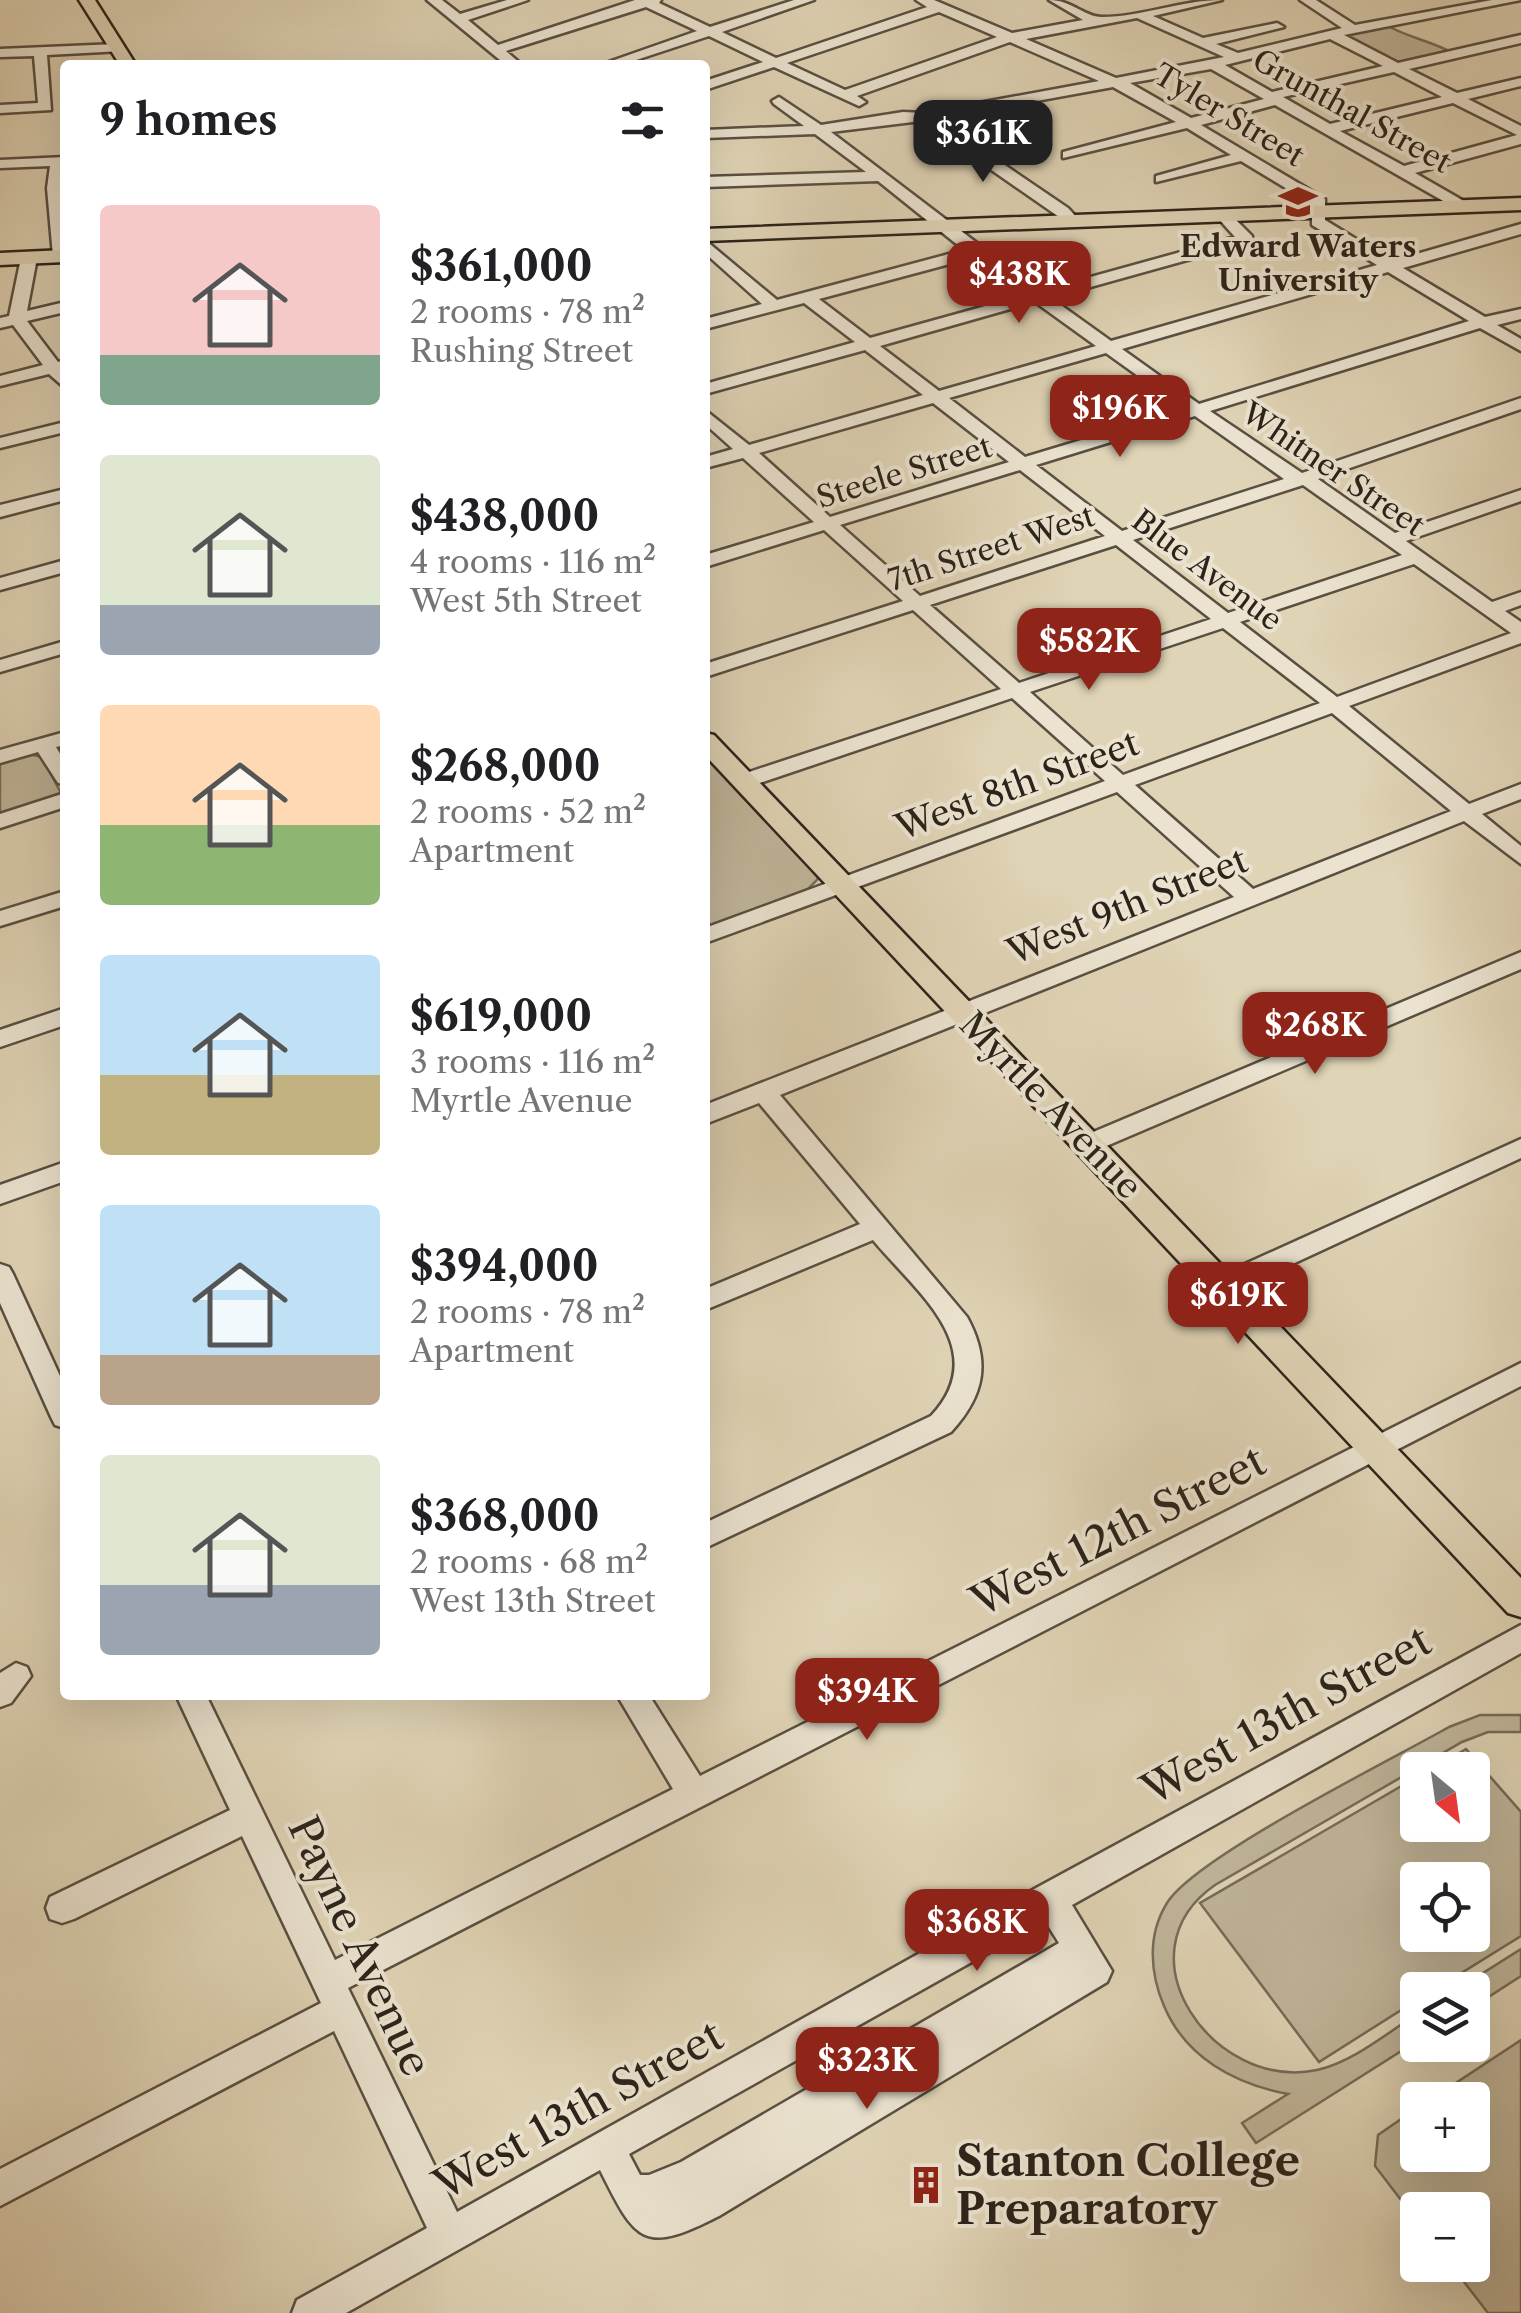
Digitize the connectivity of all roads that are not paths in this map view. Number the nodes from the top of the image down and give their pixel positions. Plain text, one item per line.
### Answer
1 (87, 0) edge
2 (434, 0) edge
3 (522, 0) edge
4 (807, 0) edge
5 (1056, 0) edge
6 (1307, 0) edge
7 (1414, 0) edge
8 (1514, 0) edge
9 (648, 1) edge
10 (1206, 1) edge
11 (931, 3) edge
12 (1480, 6) junction
13 (1138, 14) junction
14 (1437, 14) junction
15 (458, 19) junction
16 (1096, 22) junction
17 (1277, 27) dead end
18 (1517, 27) edge
19 (1352, 29) junction
20 (710, 32) junction
21 (1334, 34) junction
22 (1012, 38) junction
23 (1203, 42) junction
24 (117, 48) junction
25 (496, 50) junction
26 (40, 51) junction
27 (0, 53) edge
28 (1236, 58) junction
29 (125, 60) edge
30 (509, 60) edge
31 (623, 60) edge
32 (775, 63) junction
33 (1213, 64) junction
34 (1396, 66) junction
35 (1111, 80) junction
36 (1521, 82) edge
37 (710, 84) edge
38 (845, 95) junction
39 (1275, 98) junction
40 (1454, 98) junction
41 (779, 102) dead end
42 (0, 109) edge
43 (892, 117) junction
44 (924, 117) junction
45 (1190, 124) junction
46 (1329, 129) junction
47 (818, 130) junction
48 (710, 134) edge
49 (1521, 136) edge
50 (1068, 155) dead end
51 (1244, 156) junction
52 (60, 161) edge
53 (0, 164) edge
54 (60, 166) edge
55 (1404, 171) junction
56 (881, 176) junction
57 (1161, 179) dead end
58 (710, 182) edge
59 (1521, 204) edge
60 (1464, 206) junction
61 (1318, 212) junction
62 (1223, 216) junction
63 (1072, 222) junction
64 (945, 226) junction
65 (1521, 229) edge
66 (60, 230) edge
67 (710, 235) edge
68 (710, 249) edge
69 (975, 252) junction
70 (60, 256) edge
71 (29, 258) junction
72 (0, 259) edge
73 (726, 264) junction
74 (1390, 266) junction
75 (710, 267) edge
76 (808, 297) junction
77 (1037, 297) junction
78 (774, 306) junction
79 (60, 308) edge
80 (1521, 314) edge
81 (8, 321) edge
82 (710, 323) edge
83 (1484, 324) junction
84 (868, 344) junction
85 (1521, 346) edge
86 (1108, 348) junction
87 (60, 371) edge
88 (60, 372) edge
89 (0, 381) edge
90 (710, 388) edge
91 (936, 396) junction
92 (1521, 402) edge
93 (1198, 412) junction
94 (710, 419) edge
95 (60, 428) edge
96 (0, 444) edge
97 (746, 451) junction
98 (710, 462) edge
99 (1022, 465) junction
100 (1298, 478) junction
101 (60, 495) edge
102 (1521, 495) edge
103 (0, 511) edge
104 (828, 524) junction
105 (1116, 538) junction
106 (1392, 540) junction
107 (1416, 557) junction
108 (710, 559) edge
109 (60, 567) edge
110 (0, 584) edge
111 (1521, 598) edge
112 (916, 603) junction
113 (1491, 609) junction
114 (1226, 622) junction
115 (1521, 634) edge
116 (60, 648) edge
117 (0, 666) edge
118 (710, 669) edge
119 (1014, 690) junction
120 (1335, 706) junction
121 (60, 739) edge
122 (43, 744) junction
123 (710, 745) edge
124 (0, 757) edge
125 (60, 770) edge
126 (744, 782) junction
127 (1121, 784) junction
128 (1521, 791) edge
129 (60, 802) edge
130 (1465, 813) junction
131 (0, 820) edge
132 (1521, 857) edge
133 (843, 886) junction
134 (1249, 898) junction
135 (60, 900) edge
136 (0, 919) edge
137 (710, 934) edge
138 (1521, 960) edge
139 (964, 1013) junction
140 (60, 1018) edge
141 (0, 1039) edge
142 (764, 1092) junction
143 (710, 1113) edge
144 (1088, 1144) junction
145 (1521, 1148) edge
146 (60, 1173) edge
147 (0, 1195) edge
148 (877, 1227) junction
149 (0, 1274) edge
150 (1223, 1286) junction
151 (710, 1298) edge
152 (56, 1372) edge
153 (1521, 1374) edge
154 (1376, 1448) junction
155 (710, 1534) edge
156 (1521, 1602) edge
157 (1521, 1638) edge
158 (193, 1700) edge
159 (635, 1700) edge
160 (694, 1796) junction
161 (249, 1817) junction
162 (1049, 1898) junction
163 (62, 1908) dead end
164 (333, 1996) junction
165 (606, 2146) junction
166 (0, 2188) edge
167 (449, 2235) junction
168 (310, 2313) edge

1 - 24 main road
2 - 15 street
3 - 15 street
4 - 20 street
5 - 16 street
6 - 19 street
7 - 14 street
8 - 12 street
9 - 20 street
9 - 25 street
10 - 13 street
11 - 22 street, Tyler Street
11 - 32 street
12 - 14 street
12 - 18 street
13 - 16 street
13 - 23 street, Grunthal Street
14 - 19 street
15 - 25 street
16 - 22 street
17 - 23 street
18 - 34 street
19 - 21 street
20 - 31 street
20 - 32 street
21 - 28 street
21 - 34 street
22 - 35 street, Tyler Street
22 - 38 street
23 - 28 street, Grunthal Street
24 - 26 street
24 - 29 main road
25 - 30 street
26 - 27 street
26 - 42 street
28 - 33 street
32 - 37 street
32 - 38 street
33 - 35 street
33 - 39 street, Grunthal Street
34 - 39 street
34 - 40 street
35 - 44 street
35 - 45 street, Tyler Street
36 - 40 street
38 - 43 street
39 - 45 street
39 - 46 street, Grunthal Street
40 - 46 street
40 - 49 street
41 - 47 street, Whitner Street
43 - 44 street
43 - 47 street
44 - 63 street
45 - 50 street
45 - 51 street, Tyler Street
46 - 55 street, Grunthal Street
47 - 48 street
47 - 56 street, Whitner Street
49 - 55 street
51 - 57 street
51 - 61 street, Tyler Street
52 - 53 street
54 - 66 street
55 - 60 street, Grunthal Street
56 - 58 street
56 - 64 street, Whitner Street
59 - 60 main road
60 - 61 main road
61 - 62 main road
61 - 74 street, Tyler Street
62 - 63 main road
62 - 77 street
63 - 64 main road
64 - 67 main road
64 - 69 street, Whitner Street
65 - 74 street
68 - 73 street
69 - 76 street
69 - 77 street, Whitner Street
70 - 71 main road
71 - 72 main road
71 - 81 street
73 - 75 street
73 - 78 street
74 - 83 street, Tyler Street
74 - 86 street
76 - 78 street
76 - 84 street, Blue Avenue
77 - 84 street
77 - 86 street, Whitner Street
78 - 82 street
79 - 81 street
80 - 83 street, Steele Street
81 - 87 street
83 - 85 street, Tyler Street
83 - 93 street, Steele Street
84 - 90 street
84 - 91 street, Blue Avenue
86 - 91 street
86 - 93 street, Whitner Street
88 - 89 street
91 - 97 street
91 - 99 street, Blue Avenue
92 - 100 street, 7th Street West
93 - 99 street, Steele Street
93 - 100 street, Whitner Street
94 - 97 street
95 - 96 street
97 - 98 street
97 - 104 street
99 - 104 street, Steele Street
99 - 105 street, Blue Avenue
100 - 105 street, 7th Street West
100 - 106 street, Whitner Street
101 - 103 street
102 - 106 street
104 - 108 street, Steele Street
104 - 112 street
105 - 112 street, 7th Street West
105 - 114 street, Blue Avenue
106 - 107 street, Whitner Street
107 - 113 street, Whitner Street
107 - 114 street
109 - 110 street
111 - 113 street
112 - 118 street, 7th Street West
112 - 119 street
113 - 115 street, Whitner Street
114 - 119 street
114 - 120 street, Blue Avenue
115 - 120 street, West 8th Street
116 - 117 street
119 - 126 street
119 - 127 street
120 - 127 street, West 8th Street
120 - 130 street, Blue Avenue
121 - 122 street
122 - 124 street
122 - 125 street
123 - 126 main road, Myrtle Avenue
126 - 133 main road, Myrtle Avenue
127 - 133 street, West 8th Street
127 - 134 street
128 - 130 street, West 9th Street
129 - 131 street
130 - 132 street, Blue Avenue
130 - 134 street, West 9th Street
133 - 137 street, West 8th Street
133 - 139 main road, Myrtle Avenue
134 - 139 street, West 9th Street
135 - 136 street
138 - 144 street
139 - 142 street, West 9th Street
139 - 144 main road, Myrtle Avenue
140 - 141 street
142 - 143 street, West 9th Street
142 - 148 street
144 - 150 main road, Myrtle Avenue
145 - 150 street
146 - 147 street
148 - 151 street
148 - 155 street
149 - 152 street
150 - 154 main road, Myrtle Avenue
153 - 154 street, West 12th Street
154 - 156 main road, Myrtle Avenue
154 - 160 street, West 12th Street
157 - 162 street, West 13th Street
158 - 161 street, Payne Avenue
159 - 160 street
160 - 164 street, West 12th Street
161 - 163 street
161 - 164 street, Payne Avenue
162 - 165 street, West 13th Street
162 - 165 street
164 - 166 street, West 12th Street
164 - 167 street, Payne Avenue
165 - 167 street, West 13th Street
167 - 168 street, West 13th Street

